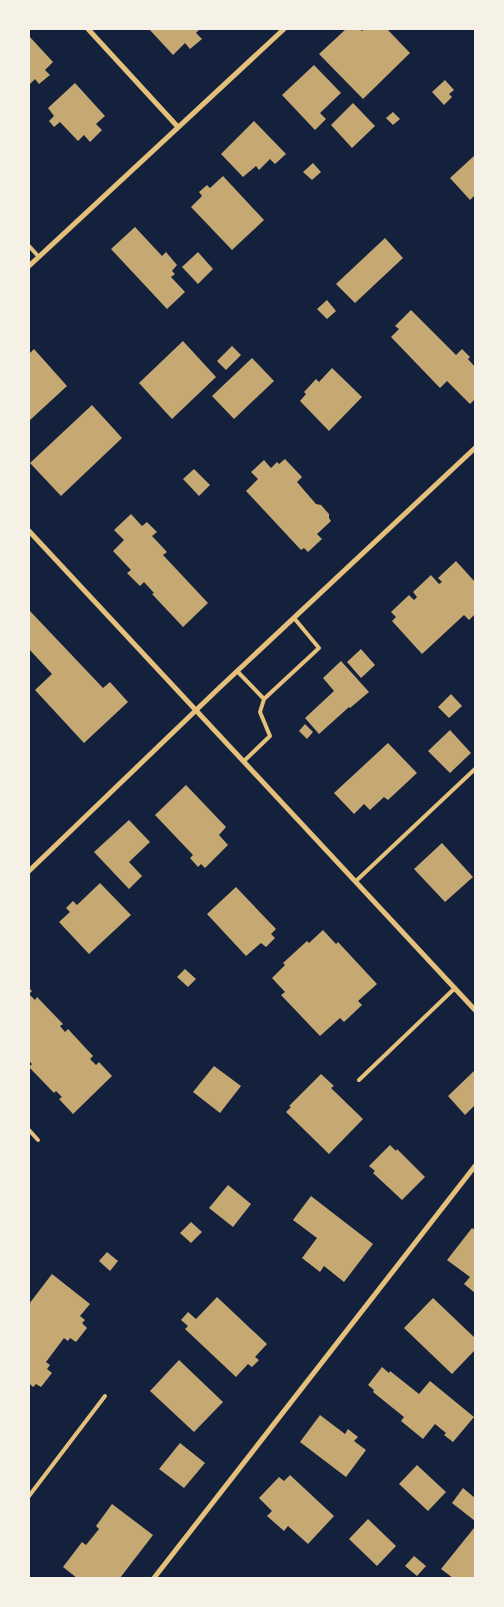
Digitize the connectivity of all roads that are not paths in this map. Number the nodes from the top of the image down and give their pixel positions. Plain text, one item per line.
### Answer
1 (88, 29) edge
2 (284, 29) edge
3 (178, 127) junction
4 (29, 246) edge
5 (39, 257) junction
6 (29, 266) edge
7 (475, 448) edge
8 (29, 531) edge
9 (294, 618) junction
10 (237, 671) junction
11 (264, 699) junction
12 (196, 710) junction
13 (244, 761) junction
14 (475, 769) edge
15 (29, 871) edge
16 (356, 881) junction
17 (455, 988) junction
18 (475, 1010) edge
19 (358, 1080) dead end
20 (29, 1130) edge
21 (38, 1140) dead end
22 (475, 1166) edge
23 (105, 1396) dead end
24 (29, 1496) edge
25 (154, 1578) edge

1 - 3 street
2 - 3 street
3 - 5 street
4 - 5 lane
5 - 6 street
7 - 9 street
8 - 12 street
9 - 10 street
9 - 11 lane
10 - 11 lane
10 - 12 street
11 - 13 lane
12 - 13 street
12 - 15 street
13 - 16 street
14 - 16 lane
16 - 17 street
17 - 18 street
17 - 19 lane
20 - 21 lane
22 - 25 street
23 - 24 lane

